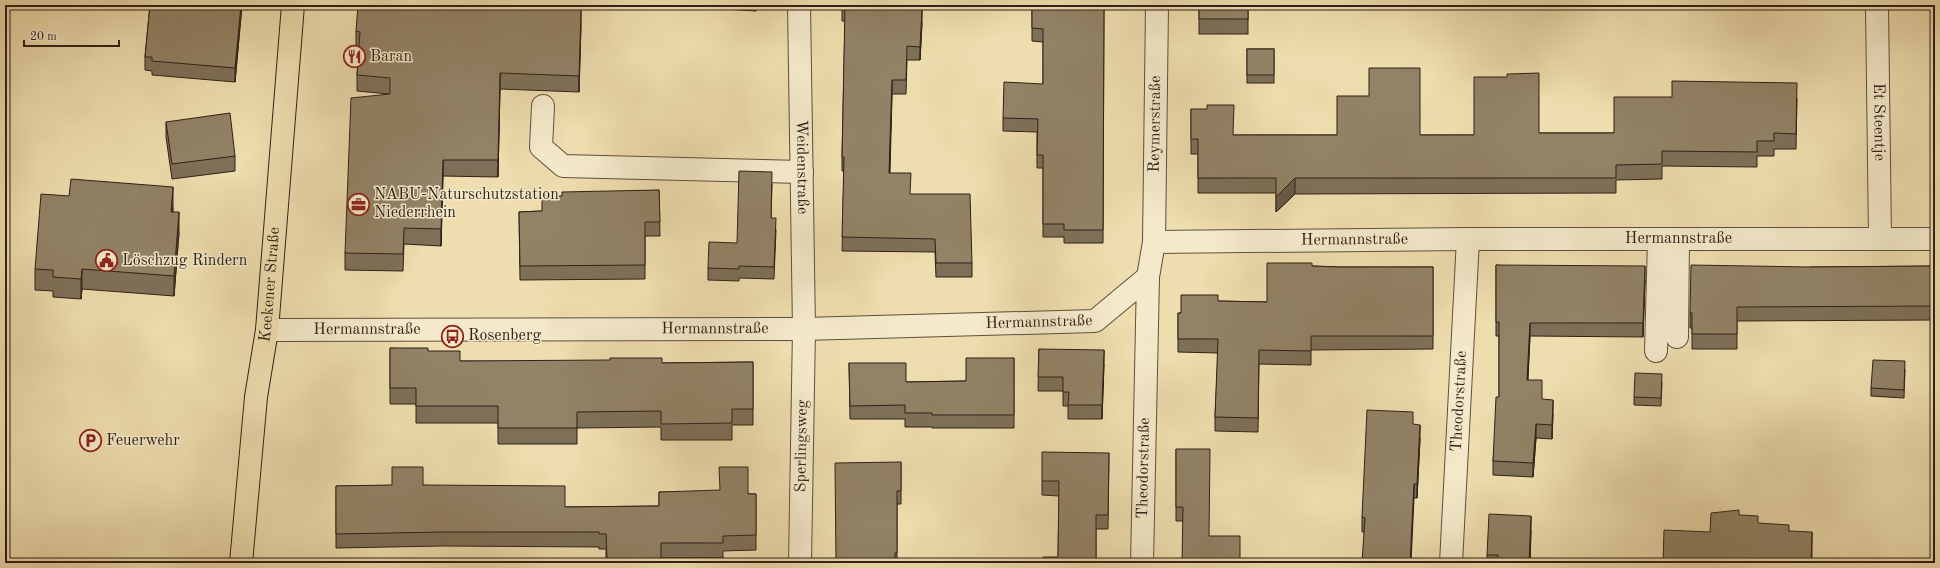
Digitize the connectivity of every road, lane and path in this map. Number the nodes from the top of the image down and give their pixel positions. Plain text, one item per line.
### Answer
1 (293, 5) edge
2 (799, 5) edge
3 (1156, 5) edge
4 (1877, 5) edge
5 (543, 106) dead end
6 (802, 172) junction
7 (1468, 239) junction
8 (1668, 239) junction
9 (1880, 239) junction
10 (1935, 239) edge
11 (1154, 242) junction
12 (1148, 277) junction
13 (804, 329) junction
14 (266, 330) junction
15 (1677, 337) dead end
16 (1656, 351) dead end
17 (241, 563) edge
18 (800, 563) edge
19 (1142, 563) edge
20 (1451, 563) edge

1 - 14 main road, Keekener Straße
2 - 6 street, Weidenstraße
3 - 11 street, Reymerstraße
4 - 9 street, Et Steentje
5 - 6 street
6 - 13 street, Weidenstraße
7 - 8 street, Hermannstraße
7 - 11 street, Hermannstraße
7 - 20 street, Theodorstraße
8 - 9 street, Hermannstraße
8 - 15 street
8 - 16 street
9 - 10 street, Hermannstraße
11 - 12 street
12 - 13 street, Hermannstraße
12 - 19 street, Theodorstraße
13 - 14 street, Hermannstraße
13 - 18 street, Sperlingsweg
14 - 17 main road, Keekener Straße

